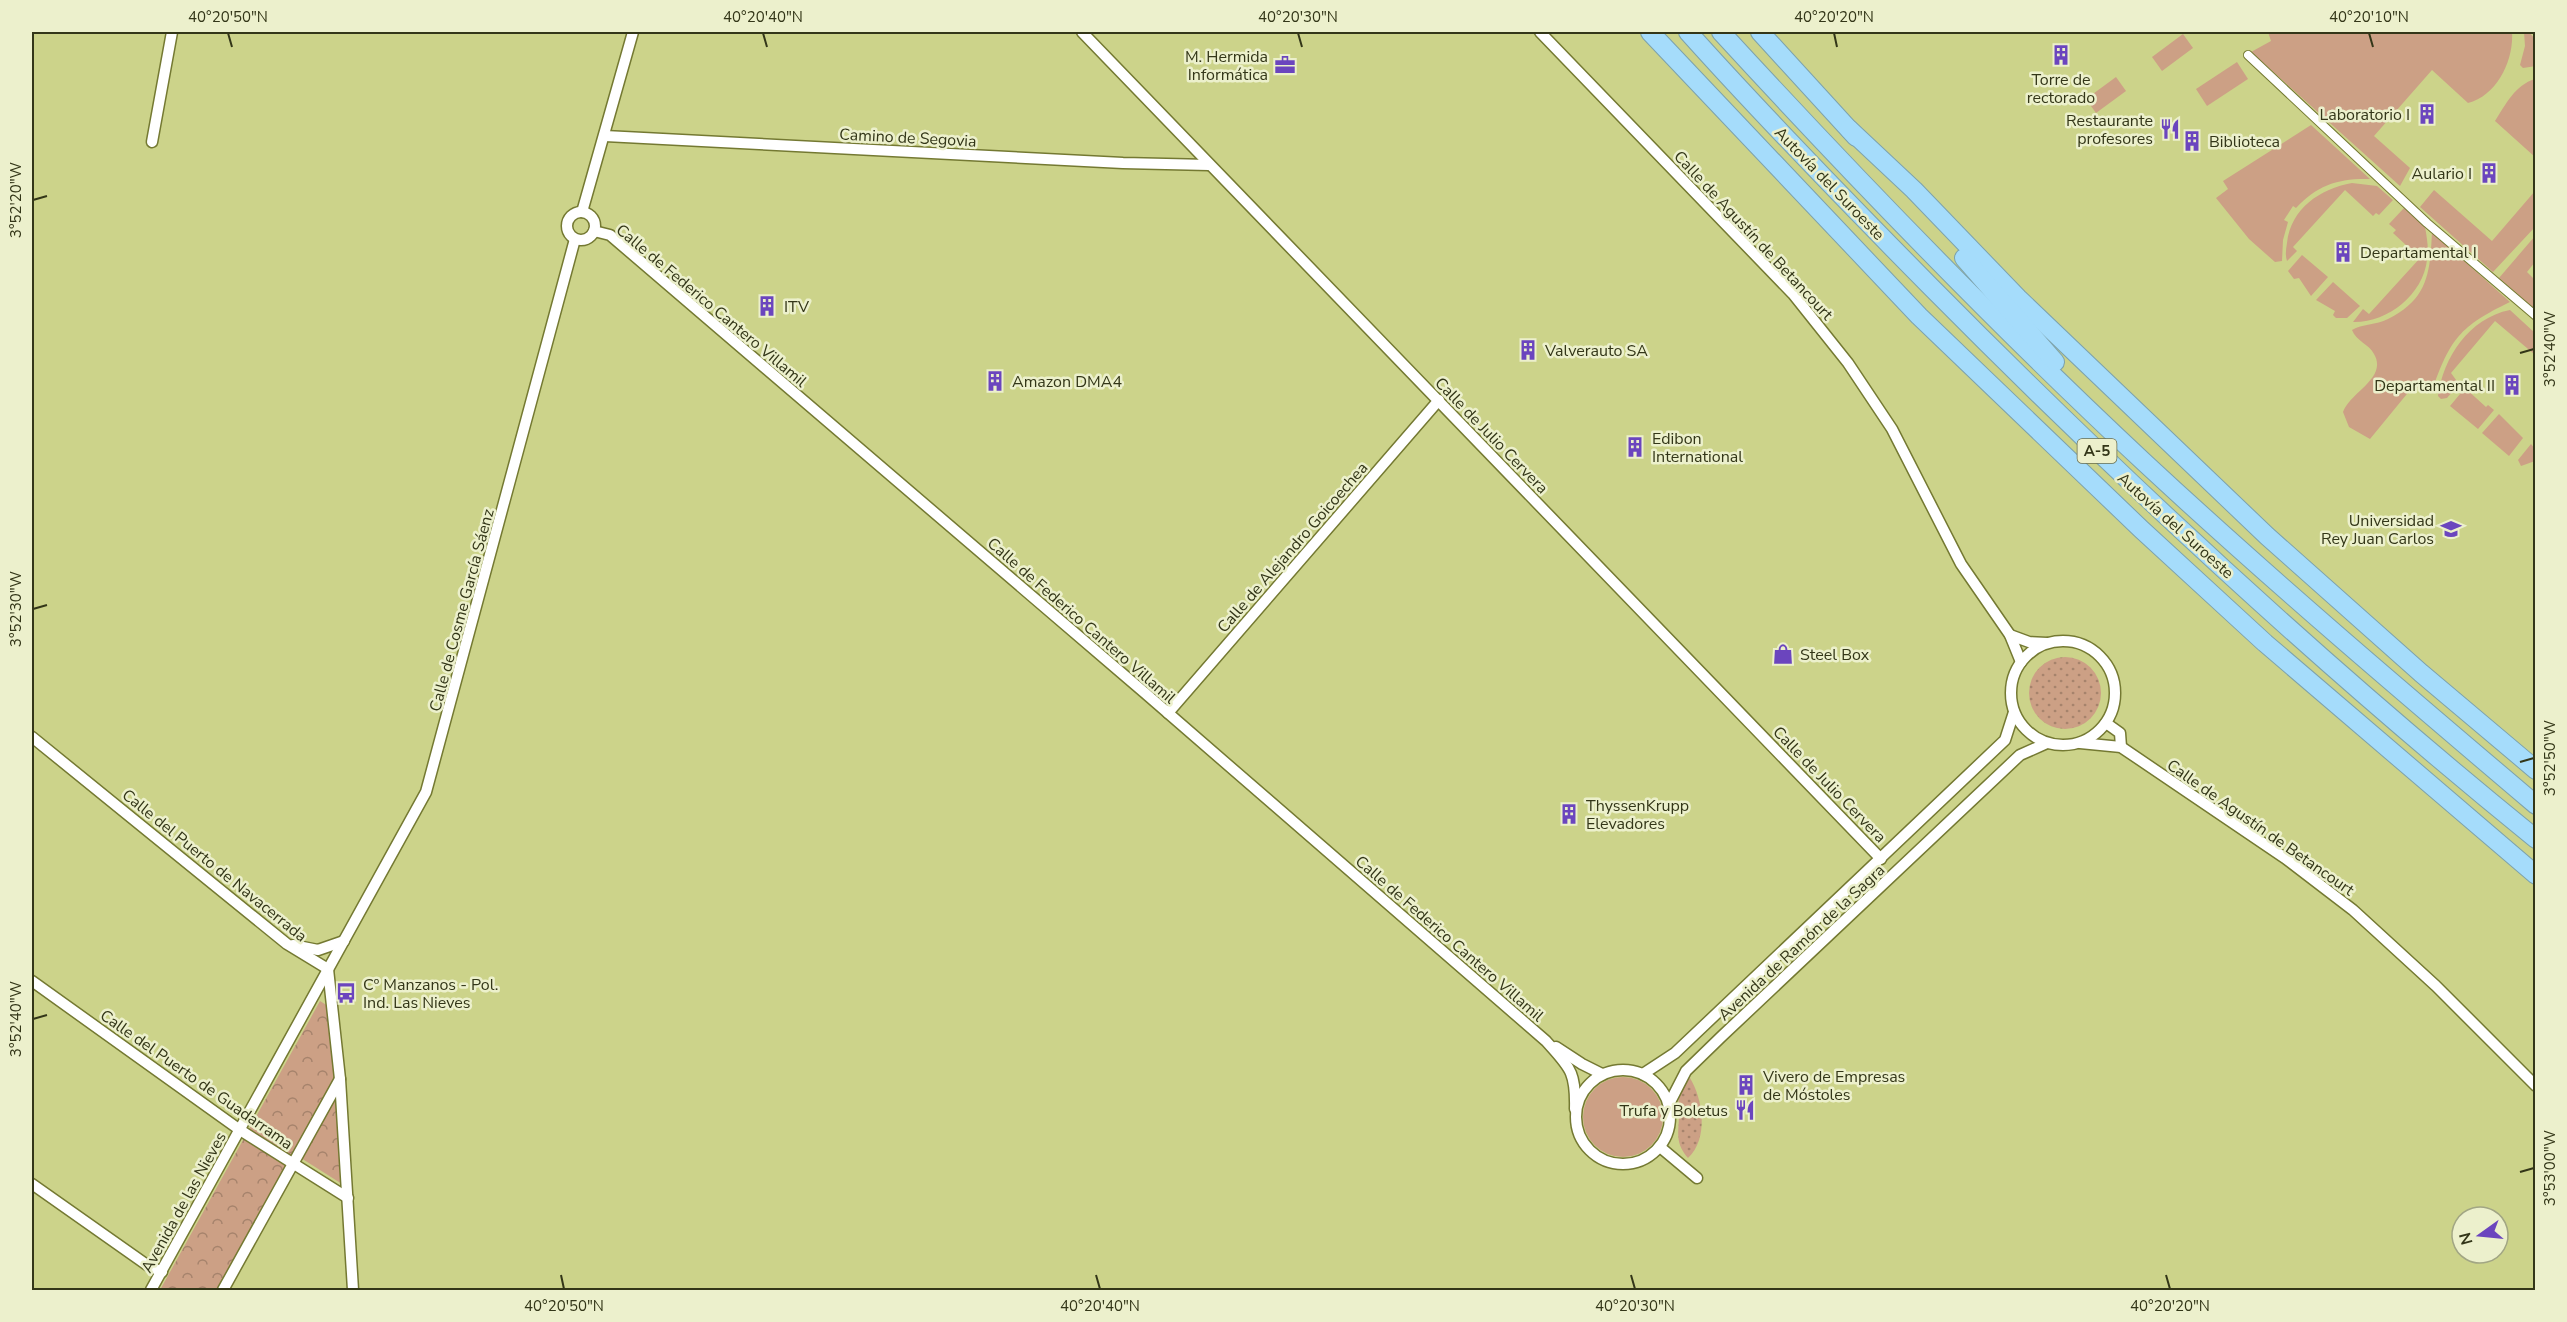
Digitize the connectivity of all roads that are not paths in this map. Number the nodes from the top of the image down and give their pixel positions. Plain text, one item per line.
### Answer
1 (172, 32) edge
2 (633, 32) edge
3 (1082, 32) edge
4 (1540, 32) edge
5 (1650, 32) edge
6 (1688, 32) edge
7 (1721, 32) edge
8 (1760, 32) edge
9 (2248, 55) dead end
10 (1849, 129) junction
11 (605, 136) junction
12 (152, 142) dead end
13 (1209, 165) junction
14 (582, 212) junction
15 (594, 231) junction
16 (575, 239) junction
17 (2535, 316) edge
18 (1439, 400) junction
19 (2263, 571) junction
20 (2010, 635) junction
21 (2047, 643) junction
22 (2021, 662) junction
23 (2014, 712) junction
24 (1167, 713) junction
25 (2106, 723) junction
26 (32, 737) edge
27 (2080, 742) junction
28 (2047, 743) junction
29 (2121, 747) junction
30 (2535, 770) edge
31 (2535, 805) edge
32 (2535, 839) edge
33 (1881, 859) junction
34 (2535, 875) edge
35 (344, 941) junction
36 (287, 944) junction
37 (328, 969) junction
38 (32, 981) edge
39 (1546, 1041) junction
40 (1602, 1074) junction
41 (1643, 1074) junction
42 (340, 1079) junction
43 (2535, 1086) edge
44 (1669, 1104) junction
45 (1575, 1109) junction
46 (240, 1130) junction
47 (1660, 1147) junction
48 (293, 1164) junction
49 (1697, 1178) dead end
50 (32, 1184) edge
51 (348, 1198) junction
52 (162, 1272) junction
53 (152, 1290) edge
54 (223, 1290) edge
55 (353, 1290) edge

1 - 12 street
2 - 11 street
3 - 13 street, Calle de Julio Cervera
4 - 20 street, Calle de Agustín de Betancourt
5 - 34 highway
6 - 32 highway, Autovía del Suroeste / A-5
7 - 19 highway, Autovía del Suroeste / A-5
8 - 10 highway
9 - 17 street
10 - 19 highway
10 - 30 highway
11 - 13 street, Camino de Segovia
11 - 14 street
13 - 18 street, Calle de Julio Cervera
14 - 15 street
14 - 16 street
15 - 16 street
15 - 24 street, Calle de Federico Cantero Villamil
16 - 35 street, Calle de Cosme García Sáenz
18 - 24 street, Calle de Alejandro Goicoechea
18 - 33 street, Calle de Julio Cervera
19 - 31 highway, Autovía del Suroeste / A-5
20 - 21 street
20 - 22 street, Calle de Agustín de Betancourt
21 - 22 street
21 - 25 street
22 - 23 street
23 - 28 street
23 - 33 street, Avenida de Ramón de la Sagra
24 - 39 street, Calle de Federico Cantero Villamil
25 - 27 street
25 - 29 street, Calle de Agustín de Betancourt
26 - 36 street, Calle del Puerto de Navacerrada
27 - 28 street
27 - 29 street, Calle de Agustín de Betancourt
28 - 44 street, Avenida de Ramón de la Sagra
29 - 43 street, Calle de Agustín de Betancourt
33 - 41 street, Avenida de Ramón de la Sagra
35 - 36 street
35 - 37 street, Calle de Cosme García Sáenz
36 - 37 street, Calle del Puerto de Navacerrada
37 - 42 street
37 - 46 street, Avenida de las Nieves
38 - 46 street, Calle del Puerto de Guadarrama
39 - 40 street, Calle de Federico Cantero Villamil
39 - 45 street, Calle de Federico Cantero Villamil
40 - 41 street
40 - 45 street
41 - 44 street
42 - 48 street
42 - 51 street
44 - 47 street
45 - 47 street
46 - 48 street, Calle del Puerto de Guadarrama
46 - 52 street, Avenida de las Nieves
47 - 49 street
48 - 51 street, Calle del Puerto de Guadarrama
48 - 54 street
50 - 52 street
51 - 55 street
52 - 53 street, Avenida de las Nieves

